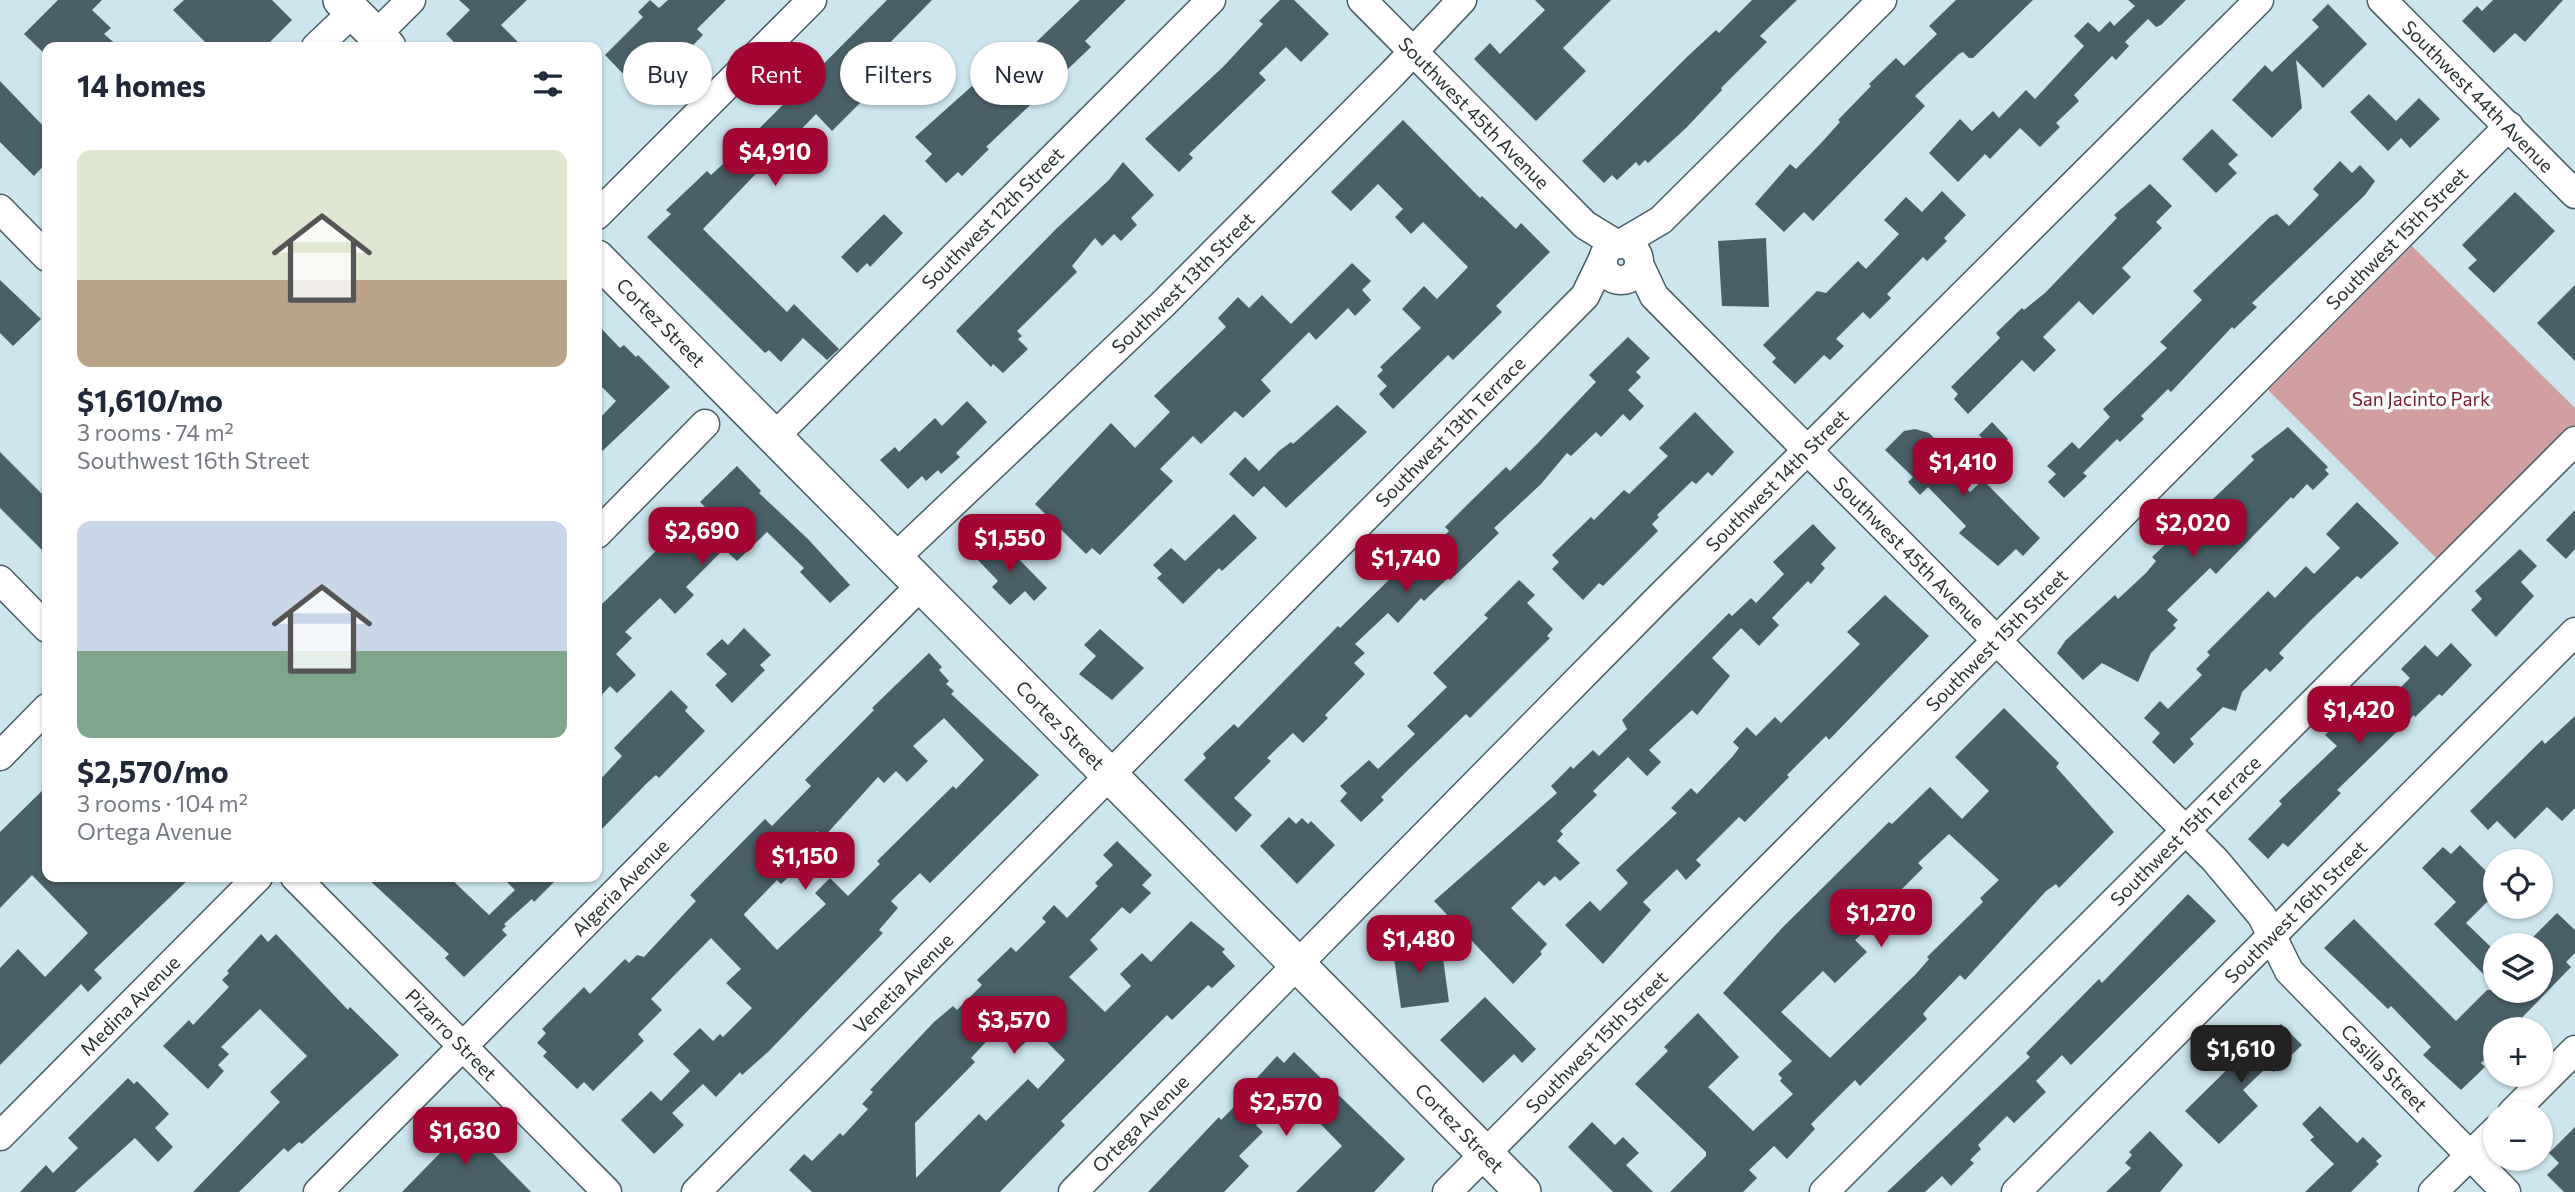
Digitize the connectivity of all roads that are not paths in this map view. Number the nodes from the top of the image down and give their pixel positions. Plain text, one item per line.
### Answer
1 (411, 0) edge
2 (812, 0) edge
3 (1211, 0) edge
4 (1362, 0) edge
5 (1461, 0) edge
6 (1882, 0) edge
7 (2259, 0) edge
8 (2396, 5) edge
9 (364, 23) edge
10 (326, 42) edge
11 (1413, 51) junction
12 (2509, 126) junction
13 (2575, 194) edge
14 (0, 209) edge
15 (602, 210) edge
16 (42, 252) edge
17 (1620, 261) junction
18 (602, 263) edge
19 (705, 424) dead end
20 (775, 436) junction
21 (2575, 441) edge
22 (1807, 451) junction
23 (602, 529) edge
24 (895, 557) junction
25 (0, 580) edge
26 (922, 584) junction
27 (42, 623) edge
28 (2575, 632) edge
29 (1997, 643) junction
30 (42, 713) edge
31 (0, 756) edge
32 (1109, 775) junction
33 (2186, 830) junction
34 (253, 882) edge
35 (300, 882) edge
36 (2271, 937) junction
37 (1299, 965) junction
38 (464, 1048) junction
39 (2575, 1050) edge
40 (2524, 1101) edge
41 (0, 1136) edge
42 (2483, 1142) edge
43 (1485, 1154) junction
44 (2470, 1155) junction
45 (318, 1192) edge
46 (607, 1192) edge
47 (696, 1192) edge
48 (1073, 1192) edge
49 (1447, 1192) edge
50 (1523, 1192) edge
51 (1824, 1192) edge
52 (2016, 1192) edge
53 (2433, 1192) edge
54 (2506, 1192) edge

1 - 9 street
2 - 15 street
3 - 20 street, Southwest 12th Street
4 - 11 street, Southwest 45th Avenue
5 - 11 street, Southwest 13th Street
6 - 17 street, Southwest 13th Terrace
7 - 22 street, Southwest 14th Street
8 - 12 street, Southwest 44th Avenue
9 - 10 street
11 - 17 street, Southwest 45th Avenue
11 - 24 street, Southwest 13th Street
12 - 13 street, Southwest 44th Avenue
12 - 29 street, Southwest 15th Street
14 - 16 street
17 - 22 street, Southwest 45th Avenue
17 - 32 street, Southwest 13th Terrace
18 - 20 street, Cortez Street
19 - 23 street
20 - 24 street, Cortez Street
21 - 33 street, Southwest 15th Terrace
22 - 29 street, Southwest 45th Avenue
22 - 37 street, Southwest 14th Street
24 - 26 street, Cortez Street
25 - 27 street
26 - 32 street, Cortez Street
26 - 38 street, Algeria Avenue
28 - 36 street, Southwest 16th Street
29 - 33 street, Southwest 45th Avenue
29 - 43 street, Southwest 15th Street
30 - 31 street
32 - 37 street, Cortez Street
32 - 47 street, Venetia Avenue
33 - 36 street, Southwest 45th Avenue
33 - 51 street, Southwest 15th Terrace
34 - 41 street, Medina Avenue
35 - 38 street, Pizarro Street
36 - 44 street, Casilla Street
36 - 52 street, Southwest 16th Street
37 - 43 street, Cortez Street
37 - 48 street, Ortega Avenue
38 - 45 street, Algeria Avenue
38 - 46 street, Pizarro Street
39 - 40 street
42 - 44 street
43 - 49 street, Southwest 15th Street
43 - 50 street, Cortez Street
44 - 53 street
44 - 54 street, Casilla Street

